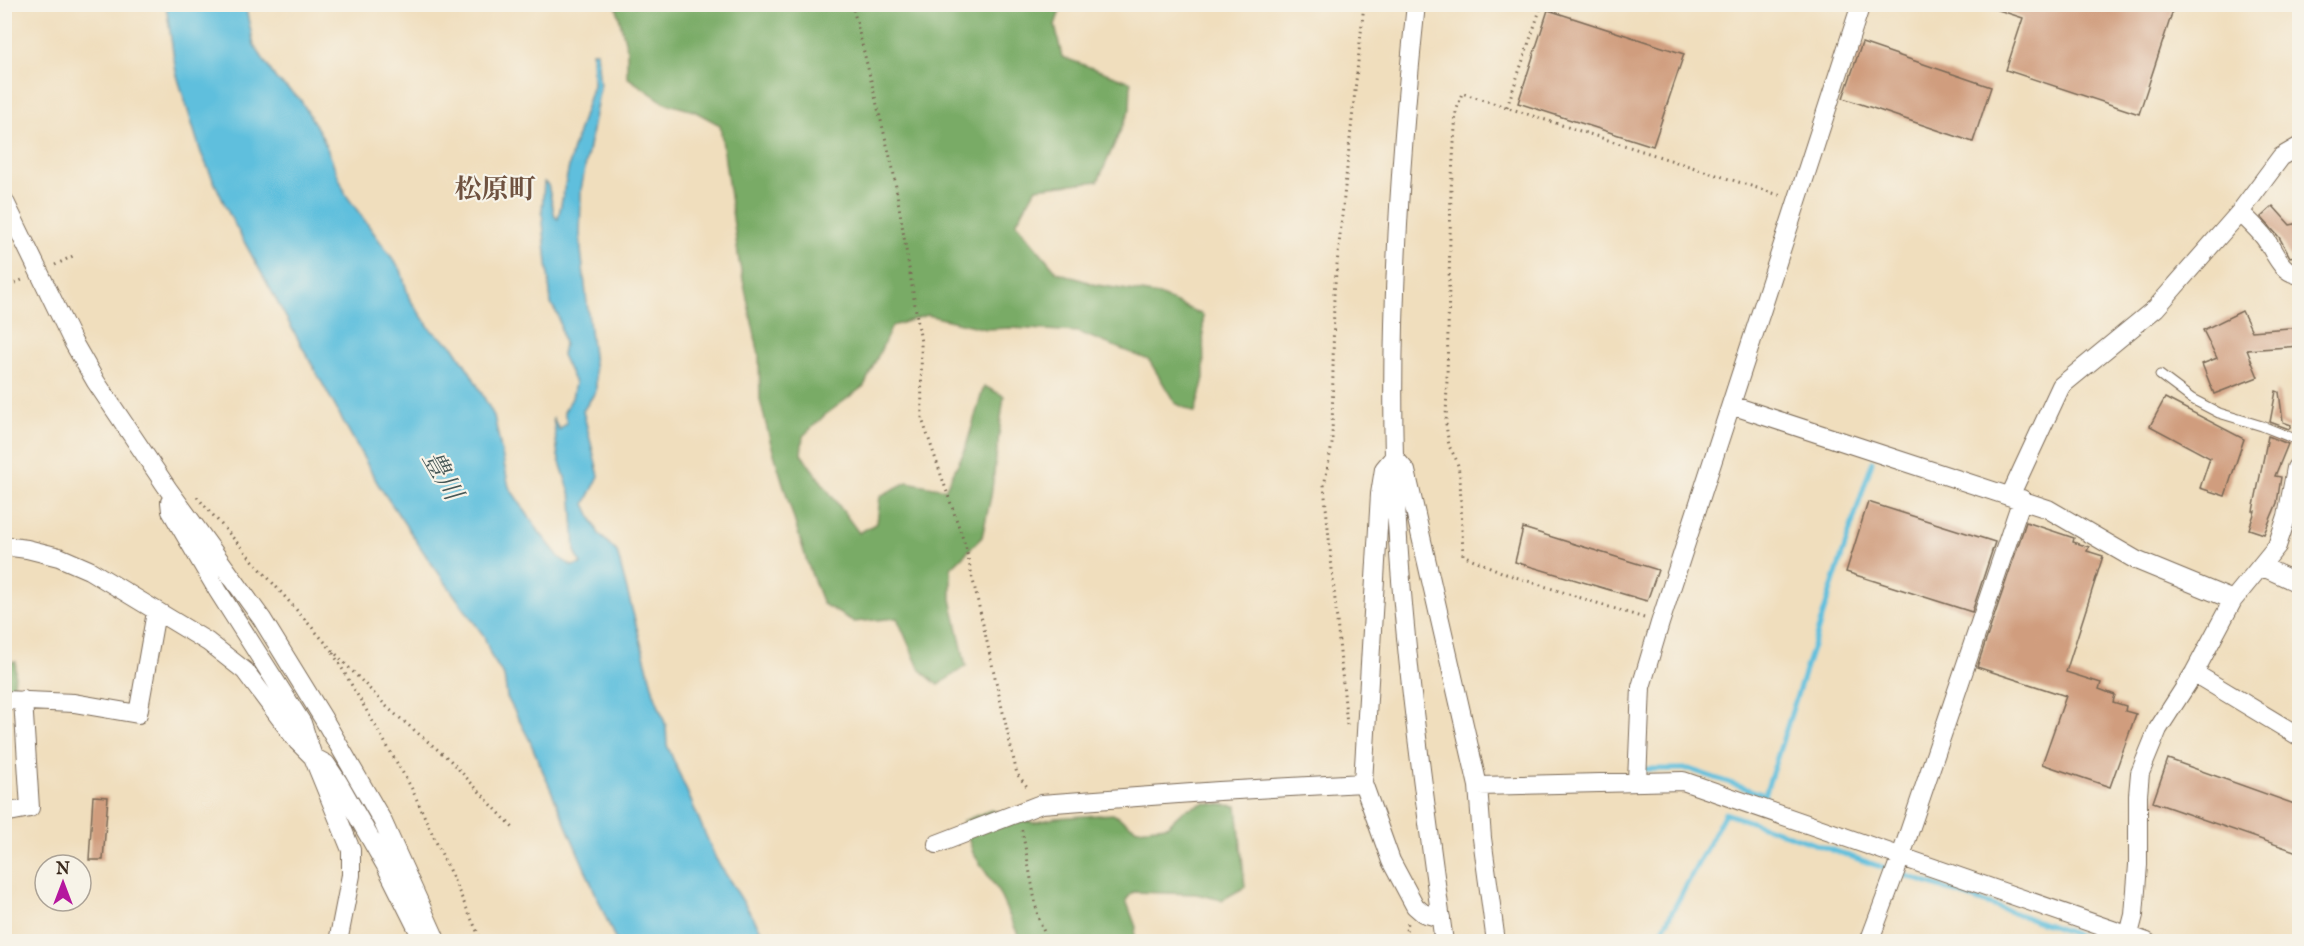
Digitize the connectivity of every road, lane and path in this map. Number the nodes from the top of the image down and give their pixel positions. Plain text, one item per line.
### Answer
1 (852, 4) edge
2 (1364, 4) edge
3 (1416, 4) edge
4 (1542, 4) edge
5 (1861, 4) edge
6 (1507, 107) junction
7 (2300, 146) edge
8 (4, 200) edge
9 (1797, 201) junction
10 (2240, 212) junction
11 (2300, 275) edge
12 (2160, 375) dead end
13 (1731, 405) junction
14 (2300, 441) edge
15 (1394, 457) junction
16 (2300, 463) edge
17 (168, 489) junction
18 (2016, 497) junction
19 (4, 546) edge
20 (2261, 566) junction
21 (2300, 584) edge
22 (2233, 600) junction
23 (156, 612) junction
24 (1660, 623) junction
25 (330, 648) junction
26 (2194, 673) junction
27 (4, 700) edge
28 (23, 700) junction
29 (1348, 735) dead end
30 (2300, 737) edge
31 (313, 756) junction
32 (1636, 781) junction
33 (1363, 783) junction
34 (1478, 786) junction
35 (1041, 804) junction
36 (1019, 812) junction
37 (4, 813) edge
38 (514, 829) dead end
39 (937, 844) dead end
40 (1897, 865) junction
41 (1441, 918) junction
42 (2128, 939) edge
43 (338, 942) edge
44 (424, 942) edge
45 (437, 942) edge
46 (482, 942) edge
47 (1048, 942) edge
48 (1444, 942) edge
49 (1497, 942) edge
50 (1869, 942) edge
51 (2147, 942) edge

1 - 35 path
2 - 29 path
3 - 15 street
4 - 6 path
5 - 9 street
6 - 9 path
6 - 24 path
7 - 10 street
8 - 17 street
9 - 13 street
10 - 11 street
10 - 18 street
12 - 14 lane
13 - 18 street
13 - 24 street
15 - 33 street
15 - 34 street
15 - 41 street
16 - 20 street
17 - 25 path
17 - 31 street
17 - 45 street
18 - 22 street
18 - 40 street
19 - 23 street
20 - 21 street
20 - 22 street
22 - 26 street
23 - 28 street
23 - 31 street
24 - 32 street
25 - 38 path
25 - 46 path
26 - 30 street
26 - 42 street
27 - 28 street
28 - 37 street
31 - 43 street
31 - 44 street
32 - 34 street
32 - 40 street
33 - 35 street
33 - 41 street
34 - 49 street
35 - 36 street
36 - 39 street
36 - 47 path
40 - 42 street
40 - 50 street
41 - 48 street
42 - 51 street

